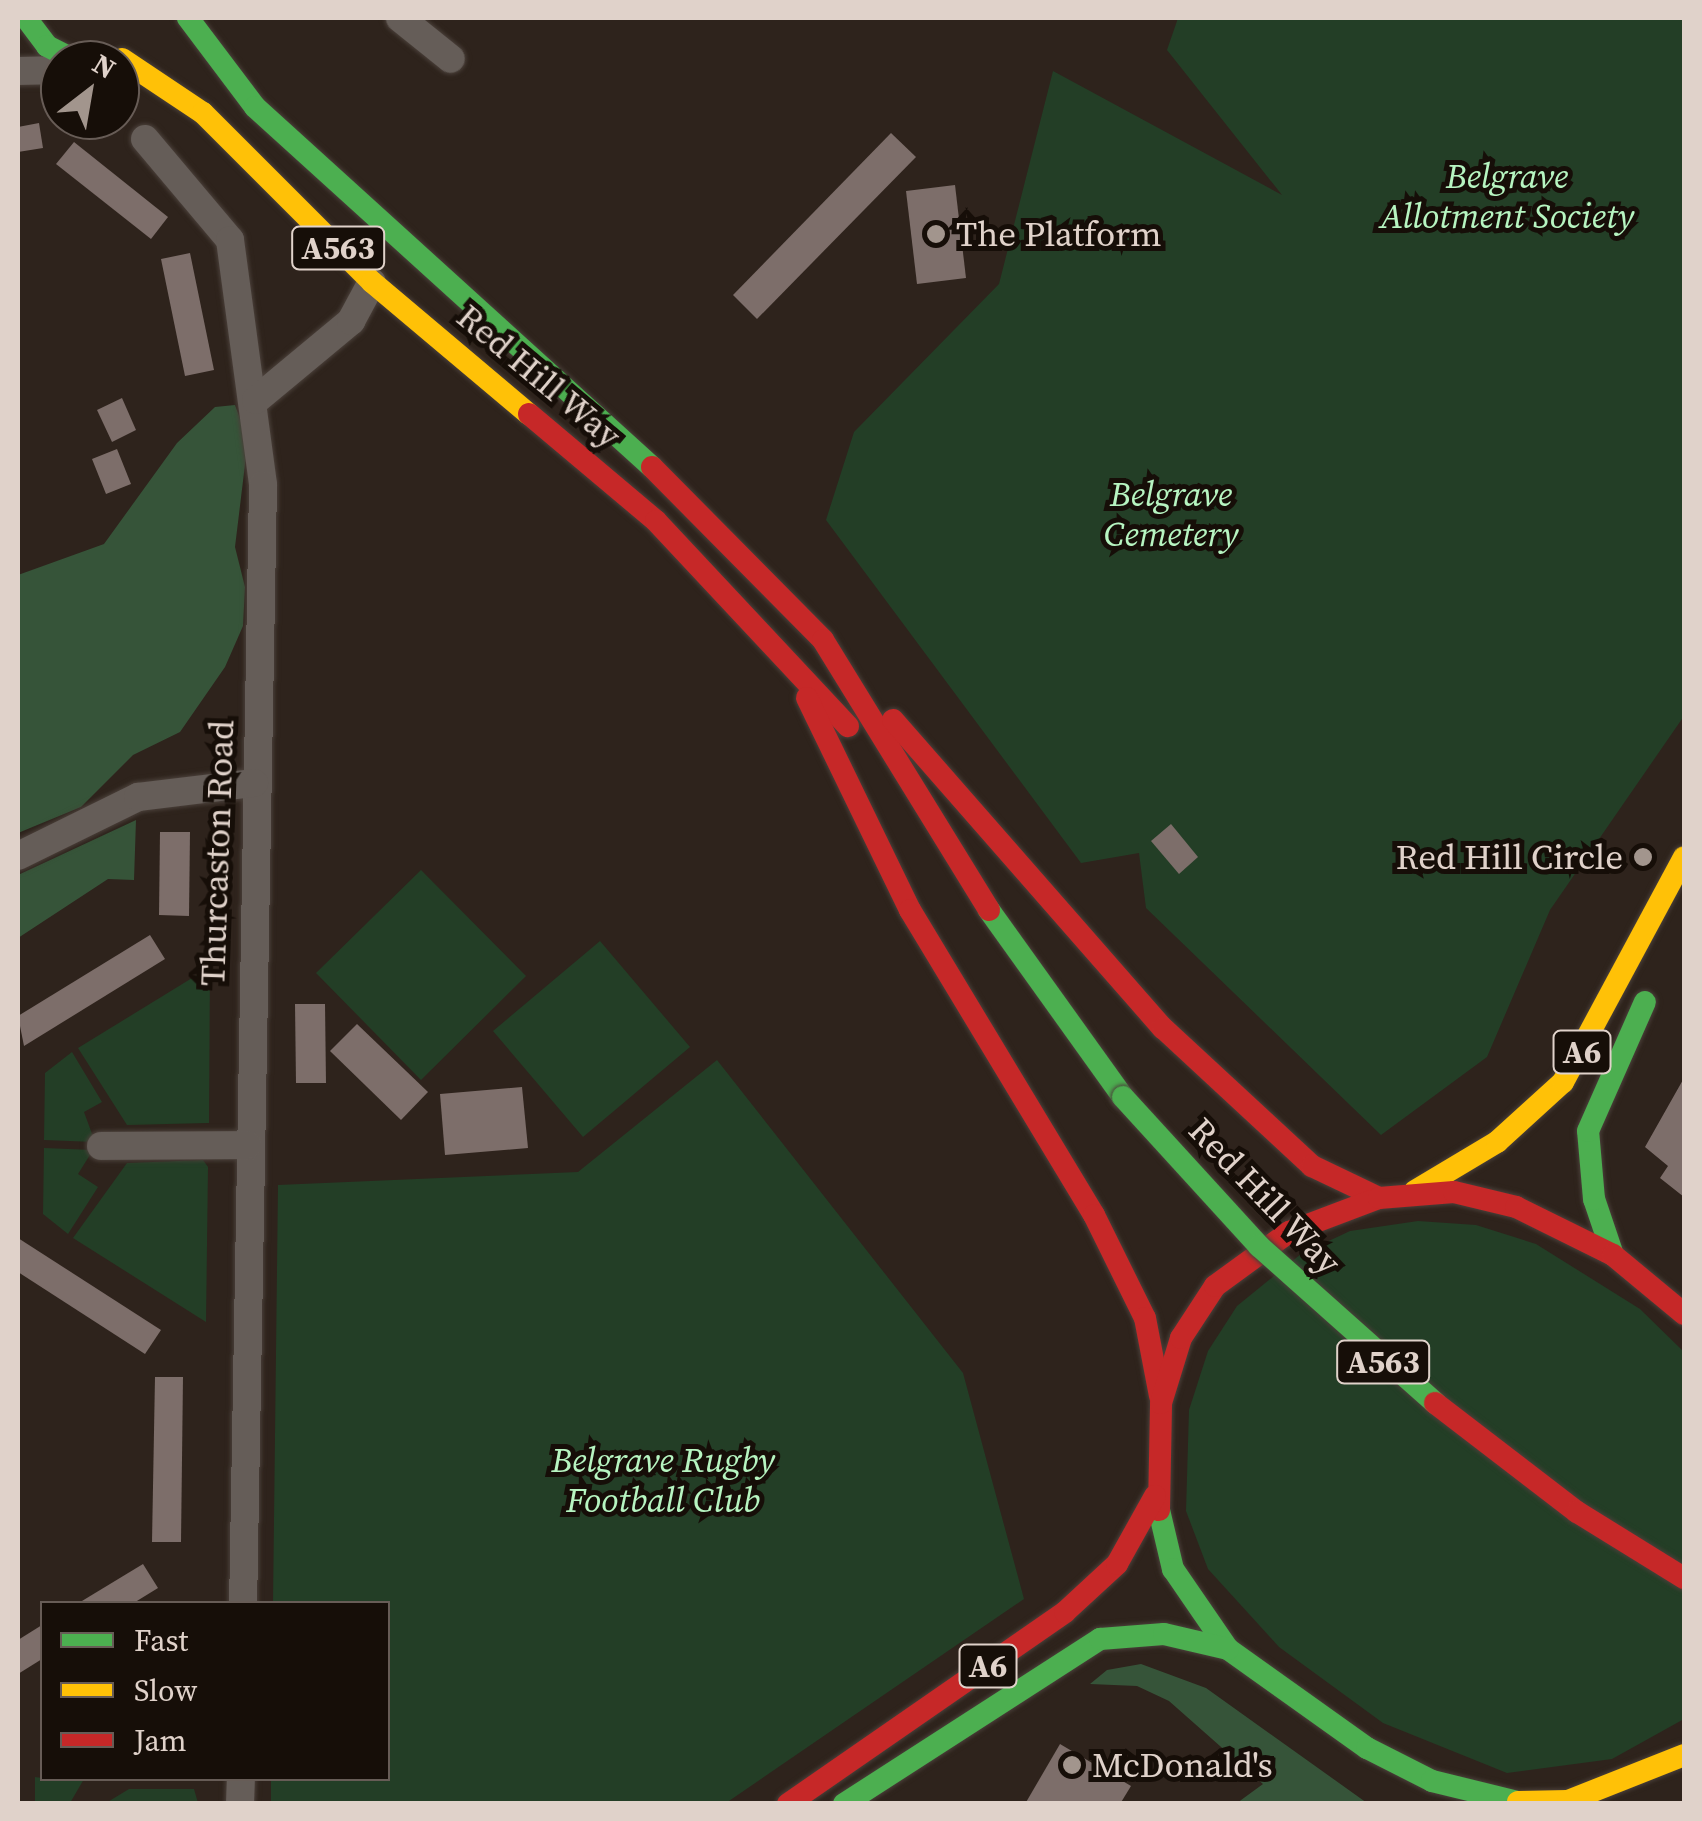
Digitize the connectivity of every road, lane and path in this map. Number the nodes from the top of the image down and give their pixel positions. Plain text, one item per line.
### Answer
1 (26, 18) edge
2 (188, 18) edge
3 (400, 18) edge
4 (42, 40) edge
5 (451, 59) dead end
6 (140, 72) edge
7 (145, 140) dead end
8 (372, 282) junction
9 (256, 400) junction
10 (823, 640) junction
11 (792, 666) junction
12 (892, 766) junction
13 (254, 783) junction
14 (18, 856) edge
15 (1684, 857) edge
16 (1658, 976) dead end
17 (248, 1145) junction
18 (100, 1146) dead end
19 (1415, 1191) junction
20 (1379, 1198) junction
21 (1613, 1255) junction
22 (1684, 1314) edge
23 (1161, 1403) junction
24 (1154, 1496) junction
25 (1684, 1578) edge
26 (243, 1601) edge
27 (1228, 1649) junction
28 (1680, 1761) edge
29 (788, 1804) edge
30 (844, 1804) edge

1 - 4 main road
2 - 10 main road, Red Hill Way / A563
3 - 5 street
6 - 8 main road, Red Hill Way / A563
7 - 9 street, Thurcaston Road
8 - 9 street
8 - 11 main road, Red Hill Way / A563
9 - 13 street, Thurcaston Road
10 - 12 main road, Red Hill Way / A563
10 - 20 main road
11 - 12 main road, Red Hill Way / A563
11 - 23 main road
12 - 25 main road, Red Hill Way / A563, bridge
13 - 14 street
13 - 17 street, Thurcaston Road
15 - 19 main road, A6
16 - 21 main road, A6
17 - 18 street
17 - 26 street, Thurcaston Road
19 - 20 main road, A6
19 - 21 main road, A6
20 - 23 main road, A6
21 - 22 main road, A6
23 - 24 main road, A6
24 - 27 main road, A6
24 - 29 main road, A6
27 - 28 main road, A6
27 - 30 main road, A6

